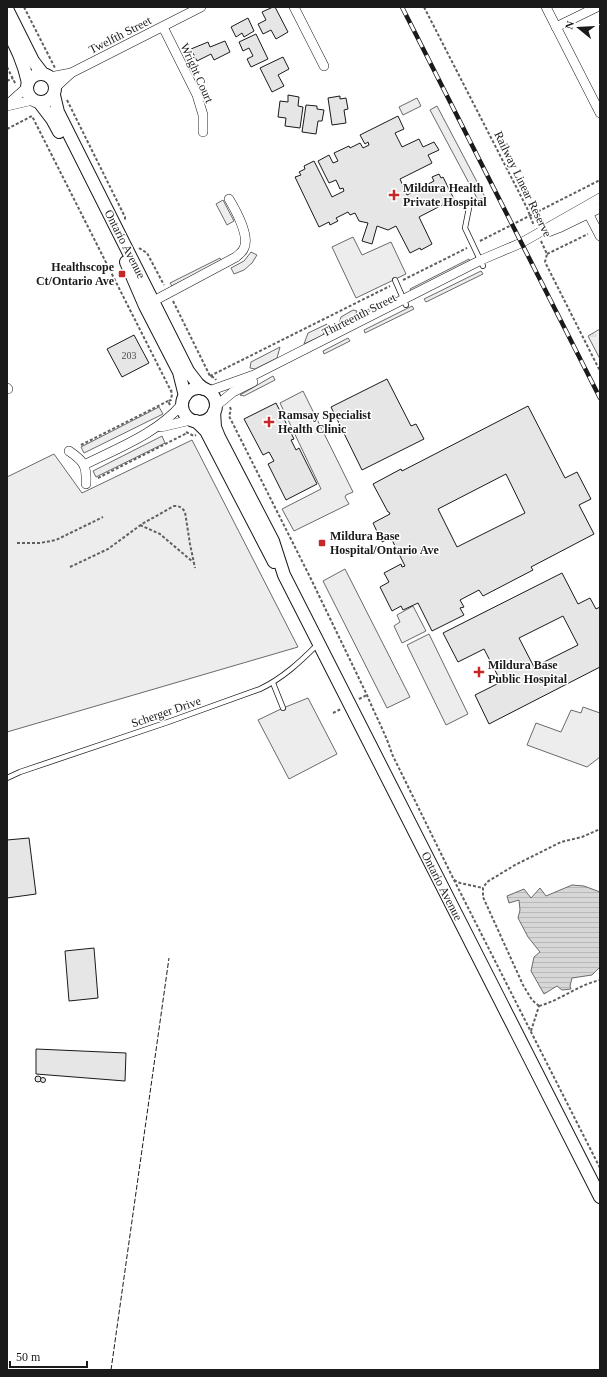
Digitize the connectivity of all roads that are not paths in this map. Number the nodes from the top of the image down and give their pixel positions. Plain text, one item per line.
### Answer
1 (201, 7) edge
2 (294, 7) edge
3 (546, 7) edge
4 (597, 7) edge
5 (7, 9) edge
6 (162, 27) junction
7 (556, 27) junction
8 (7, 30) edge
9 (324, 66) dead end
10 (71, 73) junction
11 (52, 81) junction
12 (27, 85) junction
13 (36, 101) junction
14 (7, 105) edge
15 (600, 113) edge
16 (203, 132) dead end
17 (229, 198) dead end
18 (600, 198) edge
19 (470, 203) dead end
20 (600, 208) edge
21 (587, 210) junction
22 (598, 233) edge
23 (482, 263) junction
24 (395, 282) road end
25 (405, 302) junction
26 (149, 303) junction
27 (211, 390) junction
28 (186, 391) junction
29 (215, 409) junction
30 (194, 421) junction
31 (156, 428) junction
32 (69, 451) dead end
33 (84, 465) junction
34 (86, 484) dead end
35 (284, 575) junction
36 (319, 642) junction
37 (273, 683) junction
38 (283, 708) dead end
39 (7, 778) edge
40 (600, 1197) edge

1 - 6 street, Twelfth Street
2 - 9 street
3 - 7 street
4 - 7 street
5 - 11 street, Ontario Avenue
6 - 10 street, Twelfth Street
6 - 16 street, Wright Court
7 - 15 street
8 - 12 street
10 - 11 street, Twelfth Street
10 - 11 street, Twelfth Street
11 - 12 street
11 - 13 street
11 - 26 street, Ontario Avenue
12 - 13 street
12 - 14 street
13 - 14 street
13 - 26 street, Ontario Avenue
17 - 26 street
18 - 21 street, Thirteenth Street
19 - 23 lane
20 - 21 street, Thirteenth Street
21 - 22 street
21 - 23 street, Thirteenth Street
23 - 25 street, Thirteenth Street
24 - 25 lane
25 - 27 street, Thirteenth Street
25 - 29 street, Thirteenth Street
26 - 28 street, Ontario Avenue
27 - 28 street
27 - 28 street, Ontario Avenue
27 - 29 street
28 - 30 street
28 - 31 street
29 - 30 street
29 - 35 street, Ontario Avenue
30 - 31 street
30 - 35 street, Ontario Avenue
31 - 33 street
32 - 33 street
33 - 34 street
35 - 36 street, Ontario Avenue
36 - 37 lane, Scherger Drive
36 - 40 street, Ontario Avenue
37 - 38 lane
37 - 39 lane, Scherger Drive

